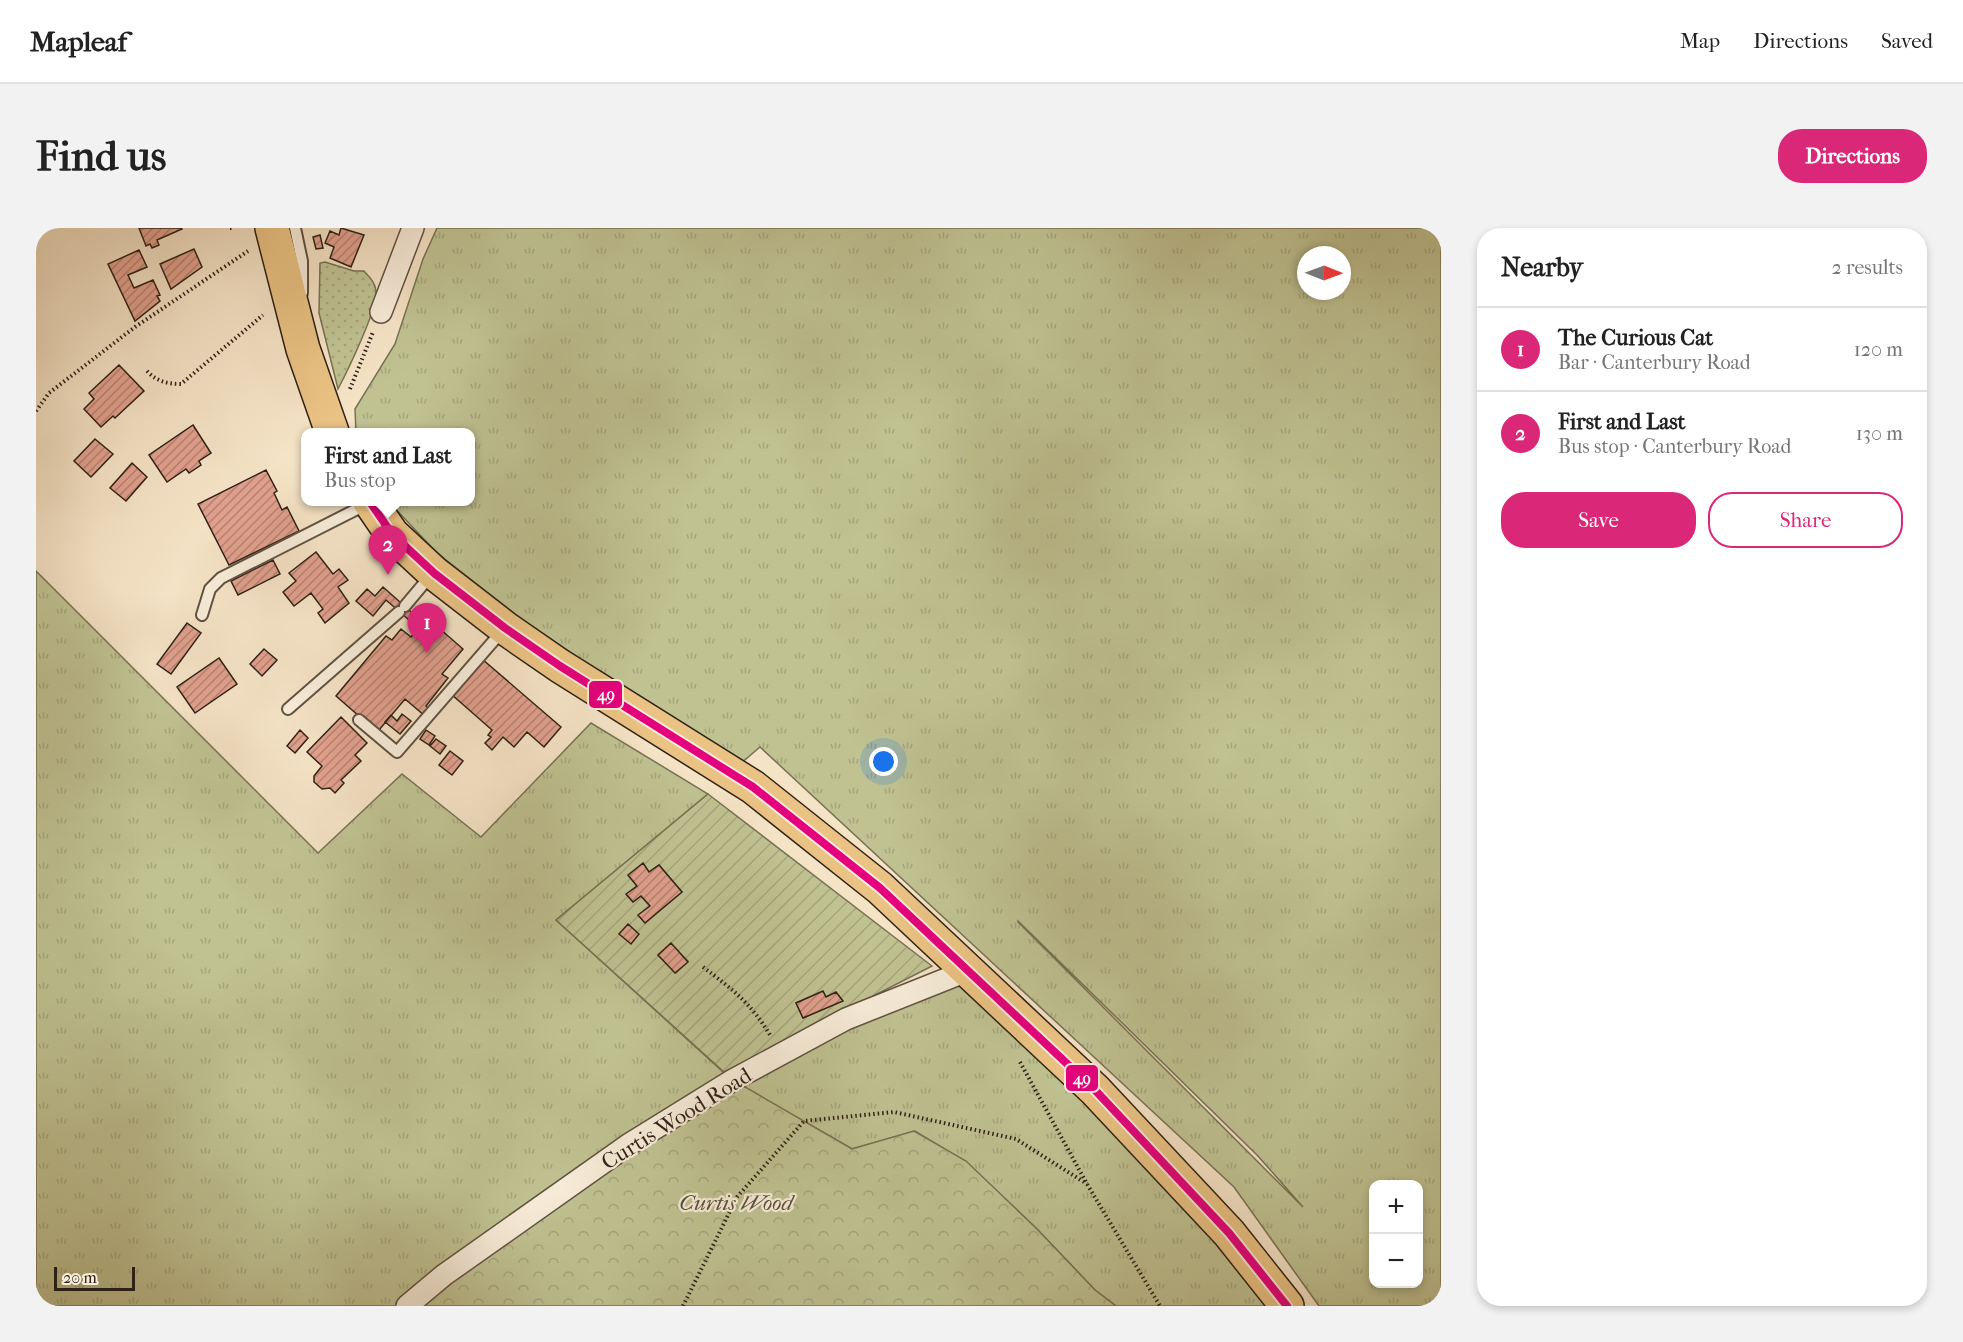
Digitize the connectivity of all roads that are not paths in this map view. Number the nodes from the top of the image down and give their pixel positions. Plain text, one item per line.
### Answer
1 (413, 228) edge
2 (280, 230) edge
3 (381, 312) road end
4 (331, 428) edge
5 (362, 506) edge
6 (373, 506) edge
7 (434, 573) junction
8 (202, 615) dead end
9 (505, 628) junction
10 (288, 709) dead end
11 (359, 720) dead end
12 (969, 970) junction
13 (407, 1306) edge
14 (1287, 1306) edge

1 - 3 street
2 - 4 main road
5 - 8 lane
6 - 7 main road
7 - 9 main road
7 - 10 lane
9 - 11 lane
9 - 12 main road
12 - 13 street, Curtis Wood Road
12 - 14 main road

